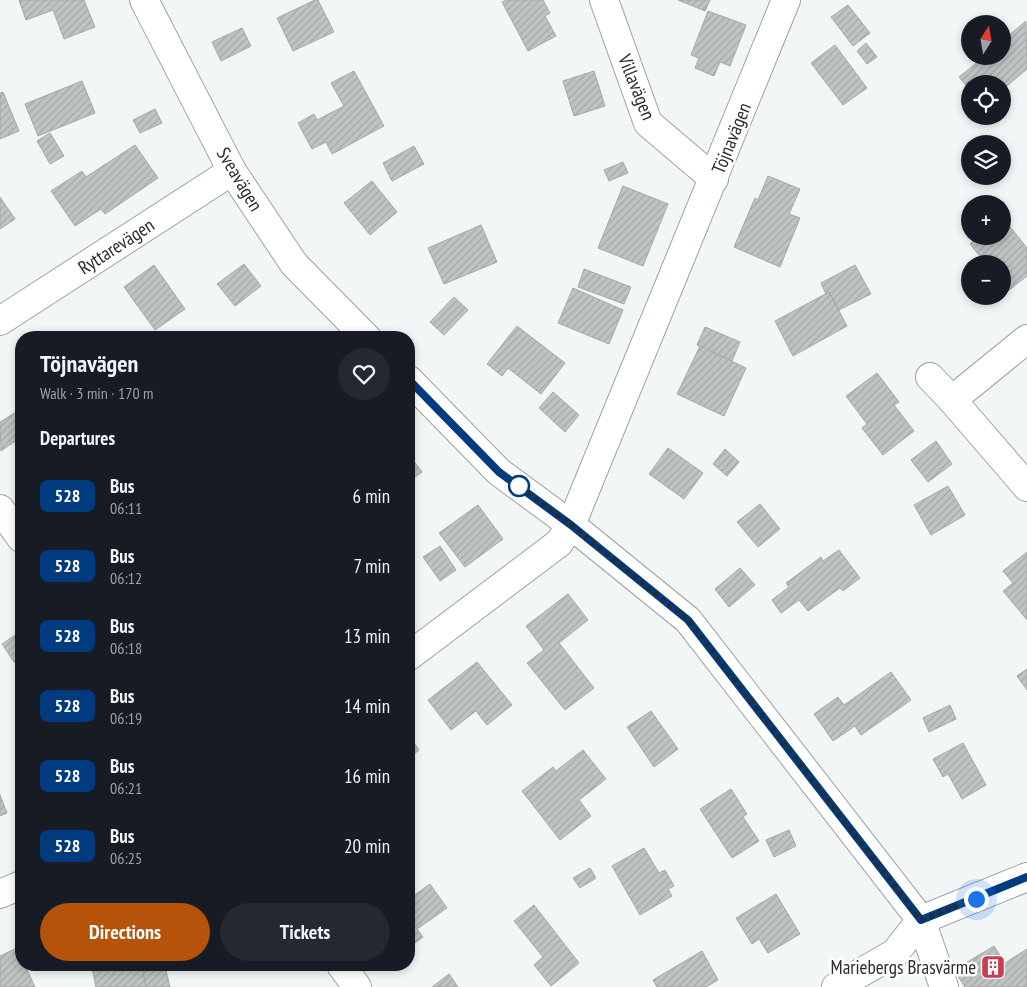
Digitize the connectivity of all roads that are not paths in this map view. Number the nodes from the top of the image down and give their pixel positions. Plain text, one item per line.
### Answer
1 (144, 0) edge
2 (604, 0) edge
3 (786, 0) edge
4 (232, 171) junction
5 (714, 179) junction
6 (0, 321) edge
7 (360, 331) edge
8 (1027, 339) edge
9 (930, 377) dead end
10 (415, 386) edge
11 (952, 400) junction
12 (1027, 487) edge
13 (0, 509) edge
14 (571, 525) junction
15 (15, 530) edge
16 (415, 651) edge
17 (1027, 877) edge
18 (15, 888) edge
19 (0, 894) edge
20 (921, 920) junction
21 (345, 971) edge
22 (357, 987) edge
23 (836, 987) edge
24 (944, 987) edge

1 - 4 street, Sveavägen
2 - 5 street, Villavägen
3 - 5 street, Töjnavägen
4 - 6 street, Ryttarevägen
4 - 7 street, Sveavägen
5 - 14 street, Töjnavägen
8 - 11 street
9 - 11 street
10 - 14 street
11 - 12 street
13 - 15 street
14 - 16 street, Töjnavägen
14 - 20 street
17 - 20 street
18 - 19 street
20 - 23 street
20 - 24 street
21 - 22 street

